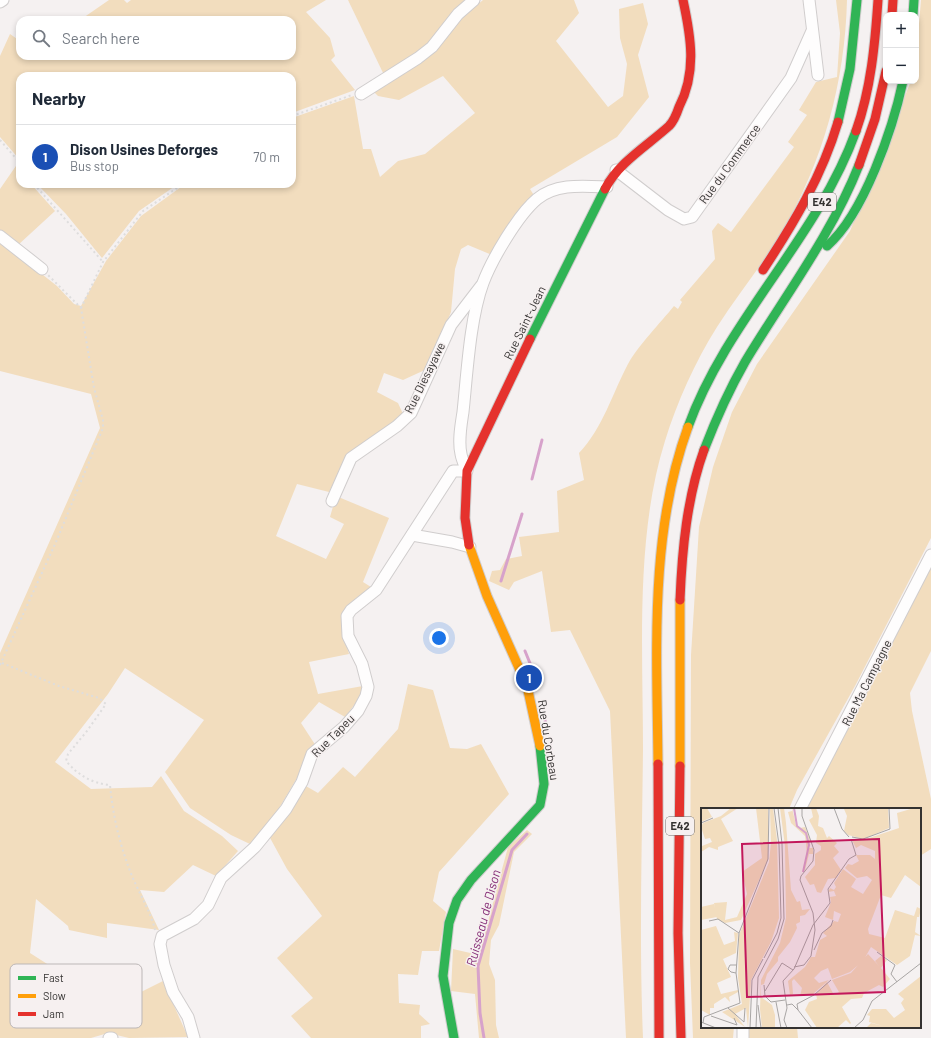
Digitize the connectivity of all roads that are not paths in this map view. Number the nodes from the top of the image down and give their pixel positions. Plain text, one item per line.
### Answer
1 (3, 0) edge
2 (474, 0) edge
3 (683, 0) edge
4 (809, 0) edge
5 (857, 0) edge
6 (878, 0) edge
7 (892, 0) edge
8 (914, 0) edge
9 (0, 2) edge
10 (892, 12) edge
11 (912, 12) edge
12 (812, 31) junction
13 (818, 75) dead end
14 (883, 83) edge
15 (902, 84) edge
16 (361, 94) road end
17 (616, 170) junction
18 (607, 187) junction
19 (0, 236) edge
20 (814, 253) junction
21 (42, 269) road end
22 (759, 276) dead end
23 (483, 284) junction
24 (723, 335) dead end
25 (709, 380) junction
26 (467, 471) junction
27 (332, 501) dead end
28 (412, 535) junction
29 (470, 547) junction
30 (931, 555) edge
31 (801, 808) edge
32 (194, 1038) edge
33 (454, 1038) edge
34 (659, 1038) edge
35 (681, 1038) edge

1 - 9 street
2 - 16 street
3 - 17 main road
4 - 12 street
5 - 22 main road
6 - 25 main road, E42
7 - 10 main road
8 - 11 main road
12 - 13 street
12 - 17 street, Rue du Commerce
14 - 20 main road, E42
15 - 20 main road
17 - 18 main road, Rue Saint-Jean
18 - 23 street, Rue Diesayawe
18 - 26 main road, Rue Saint-Jean
19 - 21 street
20 - 35 main road, E42
23 - 26 street, Rue Diesayawe
23 - 27 street, Rue Diesayawe
24 - 25 main road
25 - 34 main road, E42
26 - 28 street, Rue Tapeu
26 - 29 main road, Rue du Corbeau
28 - 29 street
28 - 32 street, Rue Tapeu
29 - 33 main road, Rue du Corbeau
30 - 31 street, Rue Ma Campagne

